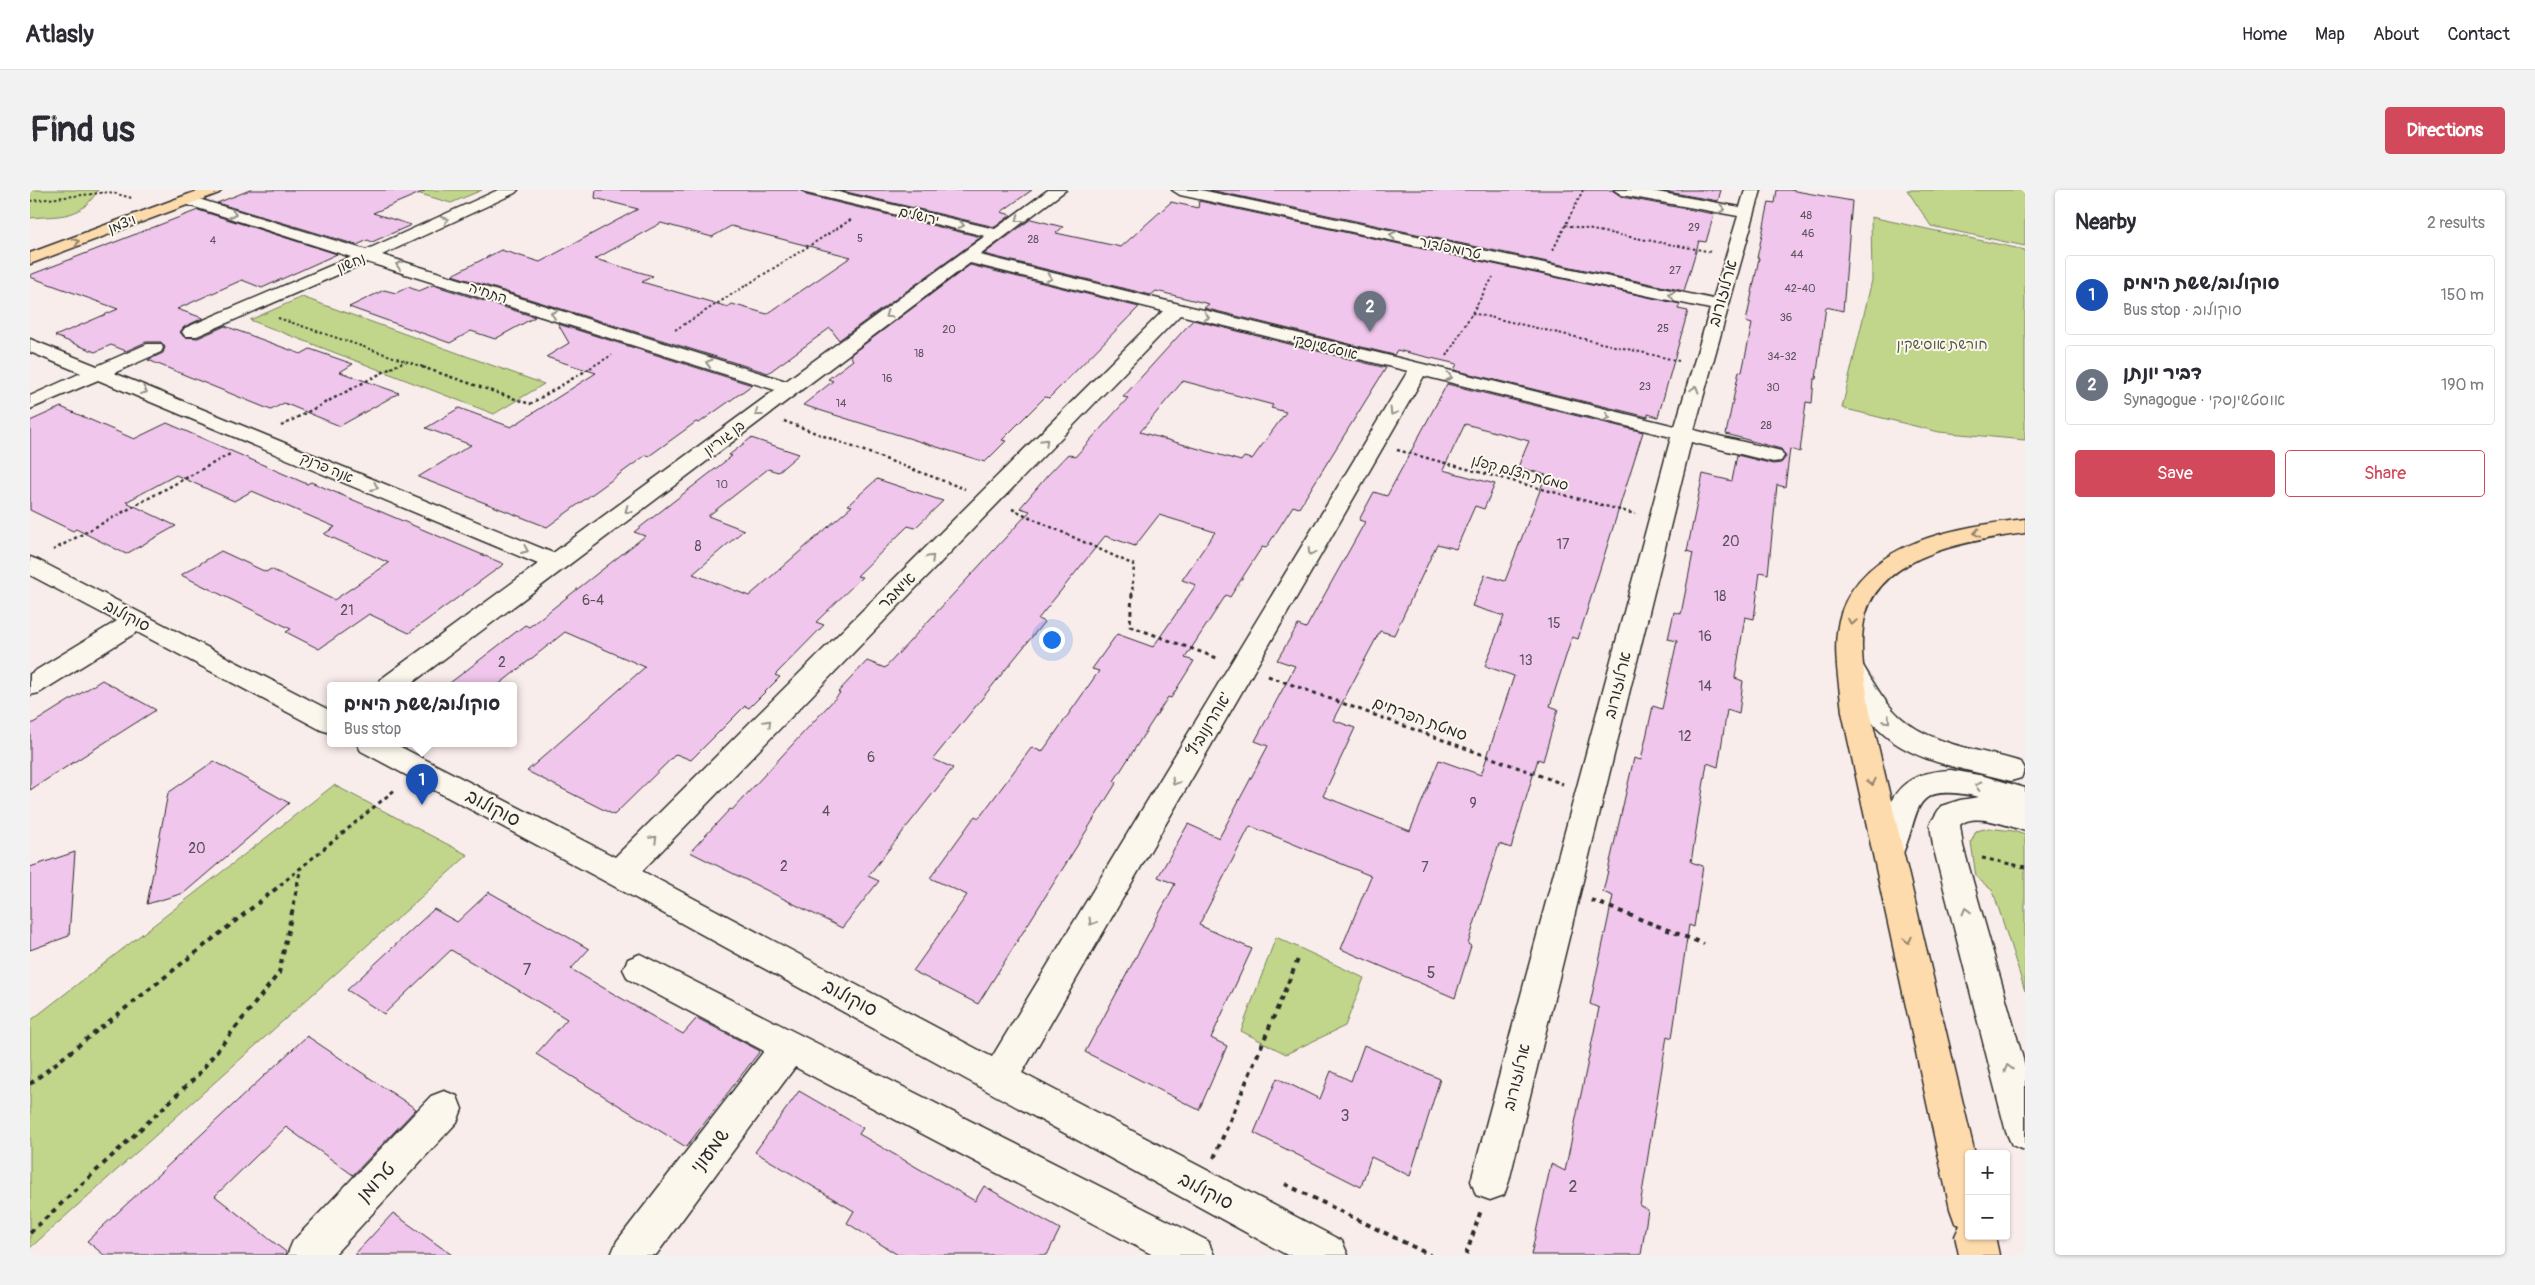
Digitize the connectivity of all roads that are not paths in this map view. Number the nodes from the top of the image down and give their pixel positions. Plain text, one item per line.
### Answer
1 (214, 190) edge
2 (510, 190) edge
3 (811, 190) edge
4 (1058, 190) edge
5 (1180, 190) edge
6 (1622, 190) edge
7 (1753, 190) edge
8 (181, 195) edge
9 (1746, 213) junction
10 (998, 234) junction
11 (30, 244) edge
12 (369, 255) junction
13 (968, 257) junction
14 (30, 259) edge
15 (1719, 306) junction
16 (1175, 309) junction
17 (191, 332) dead end
18 (30, 345) edge
19 (154, 348) dead end
20 (1427, 372) junction
21 (99, 373) junction
22 (789, 388) junction
23 (30, 403) edge
24 (1682, 436) junction
25 (1773, 456) dead end
26 (2025, 526) edge
27 (39, 559) edge
28 (556, 563) junction
29 (136, 620) junction
30 (1850, 665) junction
31 (395, 682) edge
32 (30, 686) edge
33 (327, 721) edge
34 (377, 747) edge
35 (2011, 770) dead end
36 (2025, 799) edge
37 (2025, 819) edge
38 (1888, 853) junction
39 (620, 874) junction
40 (640, 969) dead end
41 (790, 1046) junction
42 (999, 1078) junction
43 (444, 1109) dead end
44 (2025, 1132) edge
45 (1490, 1181) road end
46 (1966, 1195) edge
47 (1976, 1240) edge
48 (307, 1255) edge
49 (631, 1255) edge
50 (1194, 1255) edge
51 (1328, 1255) edge
52 (1979, 1255) edge

1 - 8 main road, ויצמן
12 -> 2 street, נחשון
3 -> 10 street, ירושלים
4 -> 10 street, בן גוריון
15 -> 5 street, טרומפלדור
6 -> 9 street
7 - 9 street, ארלוזורוב
8 - 11 main road, ויצמן
8 -> 12 street, התחיה
14 -> 8 main road, ויצמן
9 - 15 street, ארלוזורוב
10 - 13 street, בן גוריון
12 - 17 street, נחשון
22 -> 12 street, התחיה
13 -> 16 street, אוסטשינסקי
13 -> 22 street, בן גוריון
24 -> 15 street, ארלוזורוב
16 -> 20 street, אוסטשינסקי
39 -> 16 street, אימבר
18 - 21 street, אנה פרנק
19 - 21 street
20 -> 24 street, אוסטשינסקי
20 -> 42 street, אהרונוביץ'
21 - 23 street
21 -> 28 street, אנה פרנק
22 -> 28 street, בן גוריון
24 - 25 street, אוסטשינסקי
24 - 45 street, ארלוזורוב
26 -> 30 main road
27 - 29 street, סוקולוב
28 - 31 street, בן גוריון
29 - 32 street
29 - 33 street, סוקולוב
30 -> 35 street
30 -> 38 main road
34 - 39 street, סוקולוב
36 -> 38 street
44 -> 37 street
38 -> 46 main road
39 - 42 street, סוקולוב
40 - 41 street
41 - 49 street, שמעוני
41 - 50 street
42 - 51 street, סוקולוב
43 - 48 street, טרומן
47 - 52 main road

